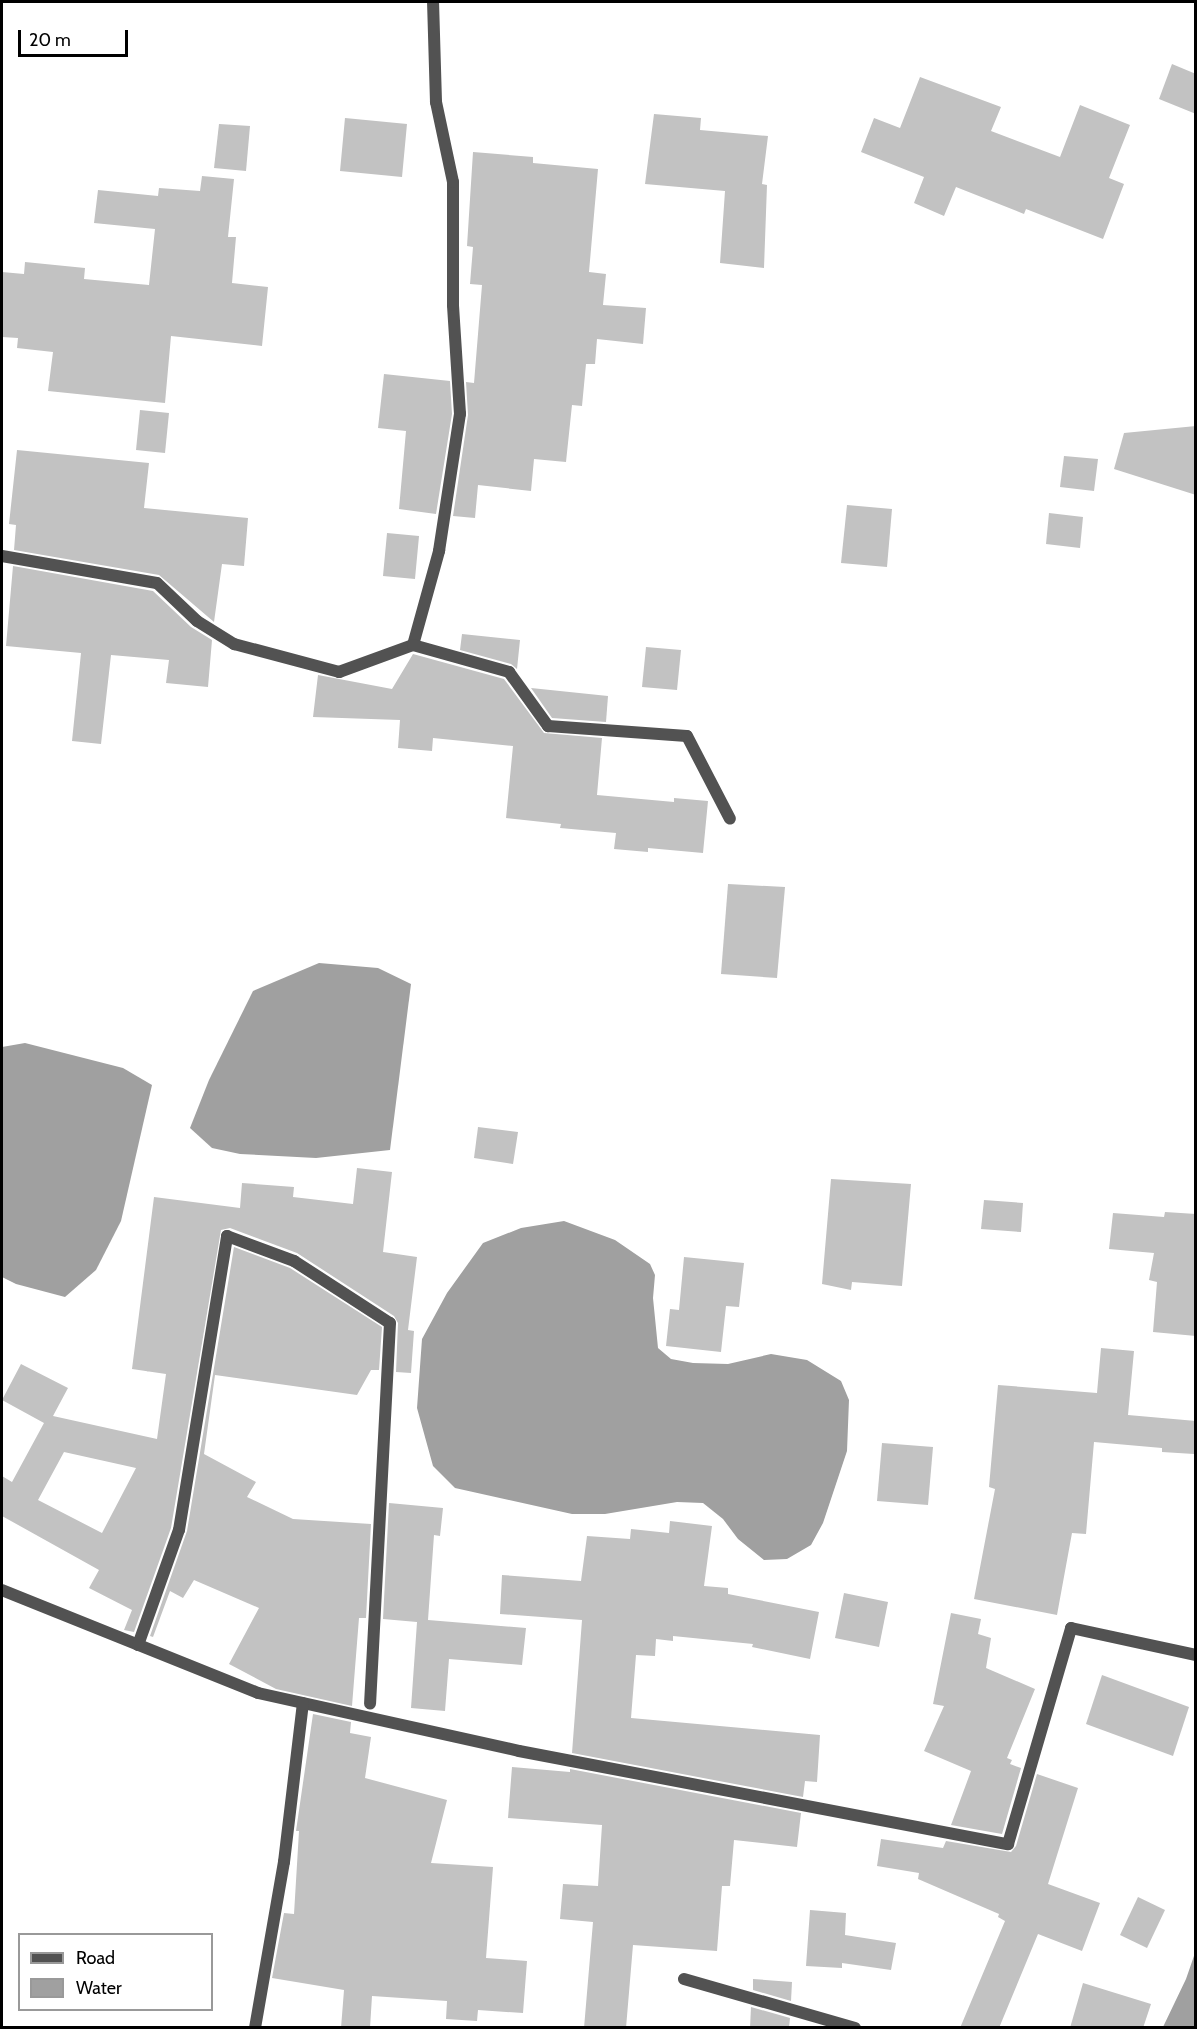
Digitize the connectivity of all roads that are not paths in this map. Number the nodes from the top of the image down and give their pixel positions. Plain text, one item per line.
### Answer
1 (433, 2) edge
2 (2, 556) edge
3 (413, 645) junction
4 (730, 819) dead end
5 (2, 1590) edge
6 (138, 1645) junction
7 (1196, 1655) edge
8 (303, 1703) junction
9 (370, 1703) dead end
10 (684, 1979) dead end
11 (255, 2028) edge
12 (855, 2028) edge

1 - 3 street
2 - 3 street
3 - 4 street
5 - 6 street
6 - 8 street
6 - 9 street
7 - 8 street
8 - 11 street
10 - 12 street

